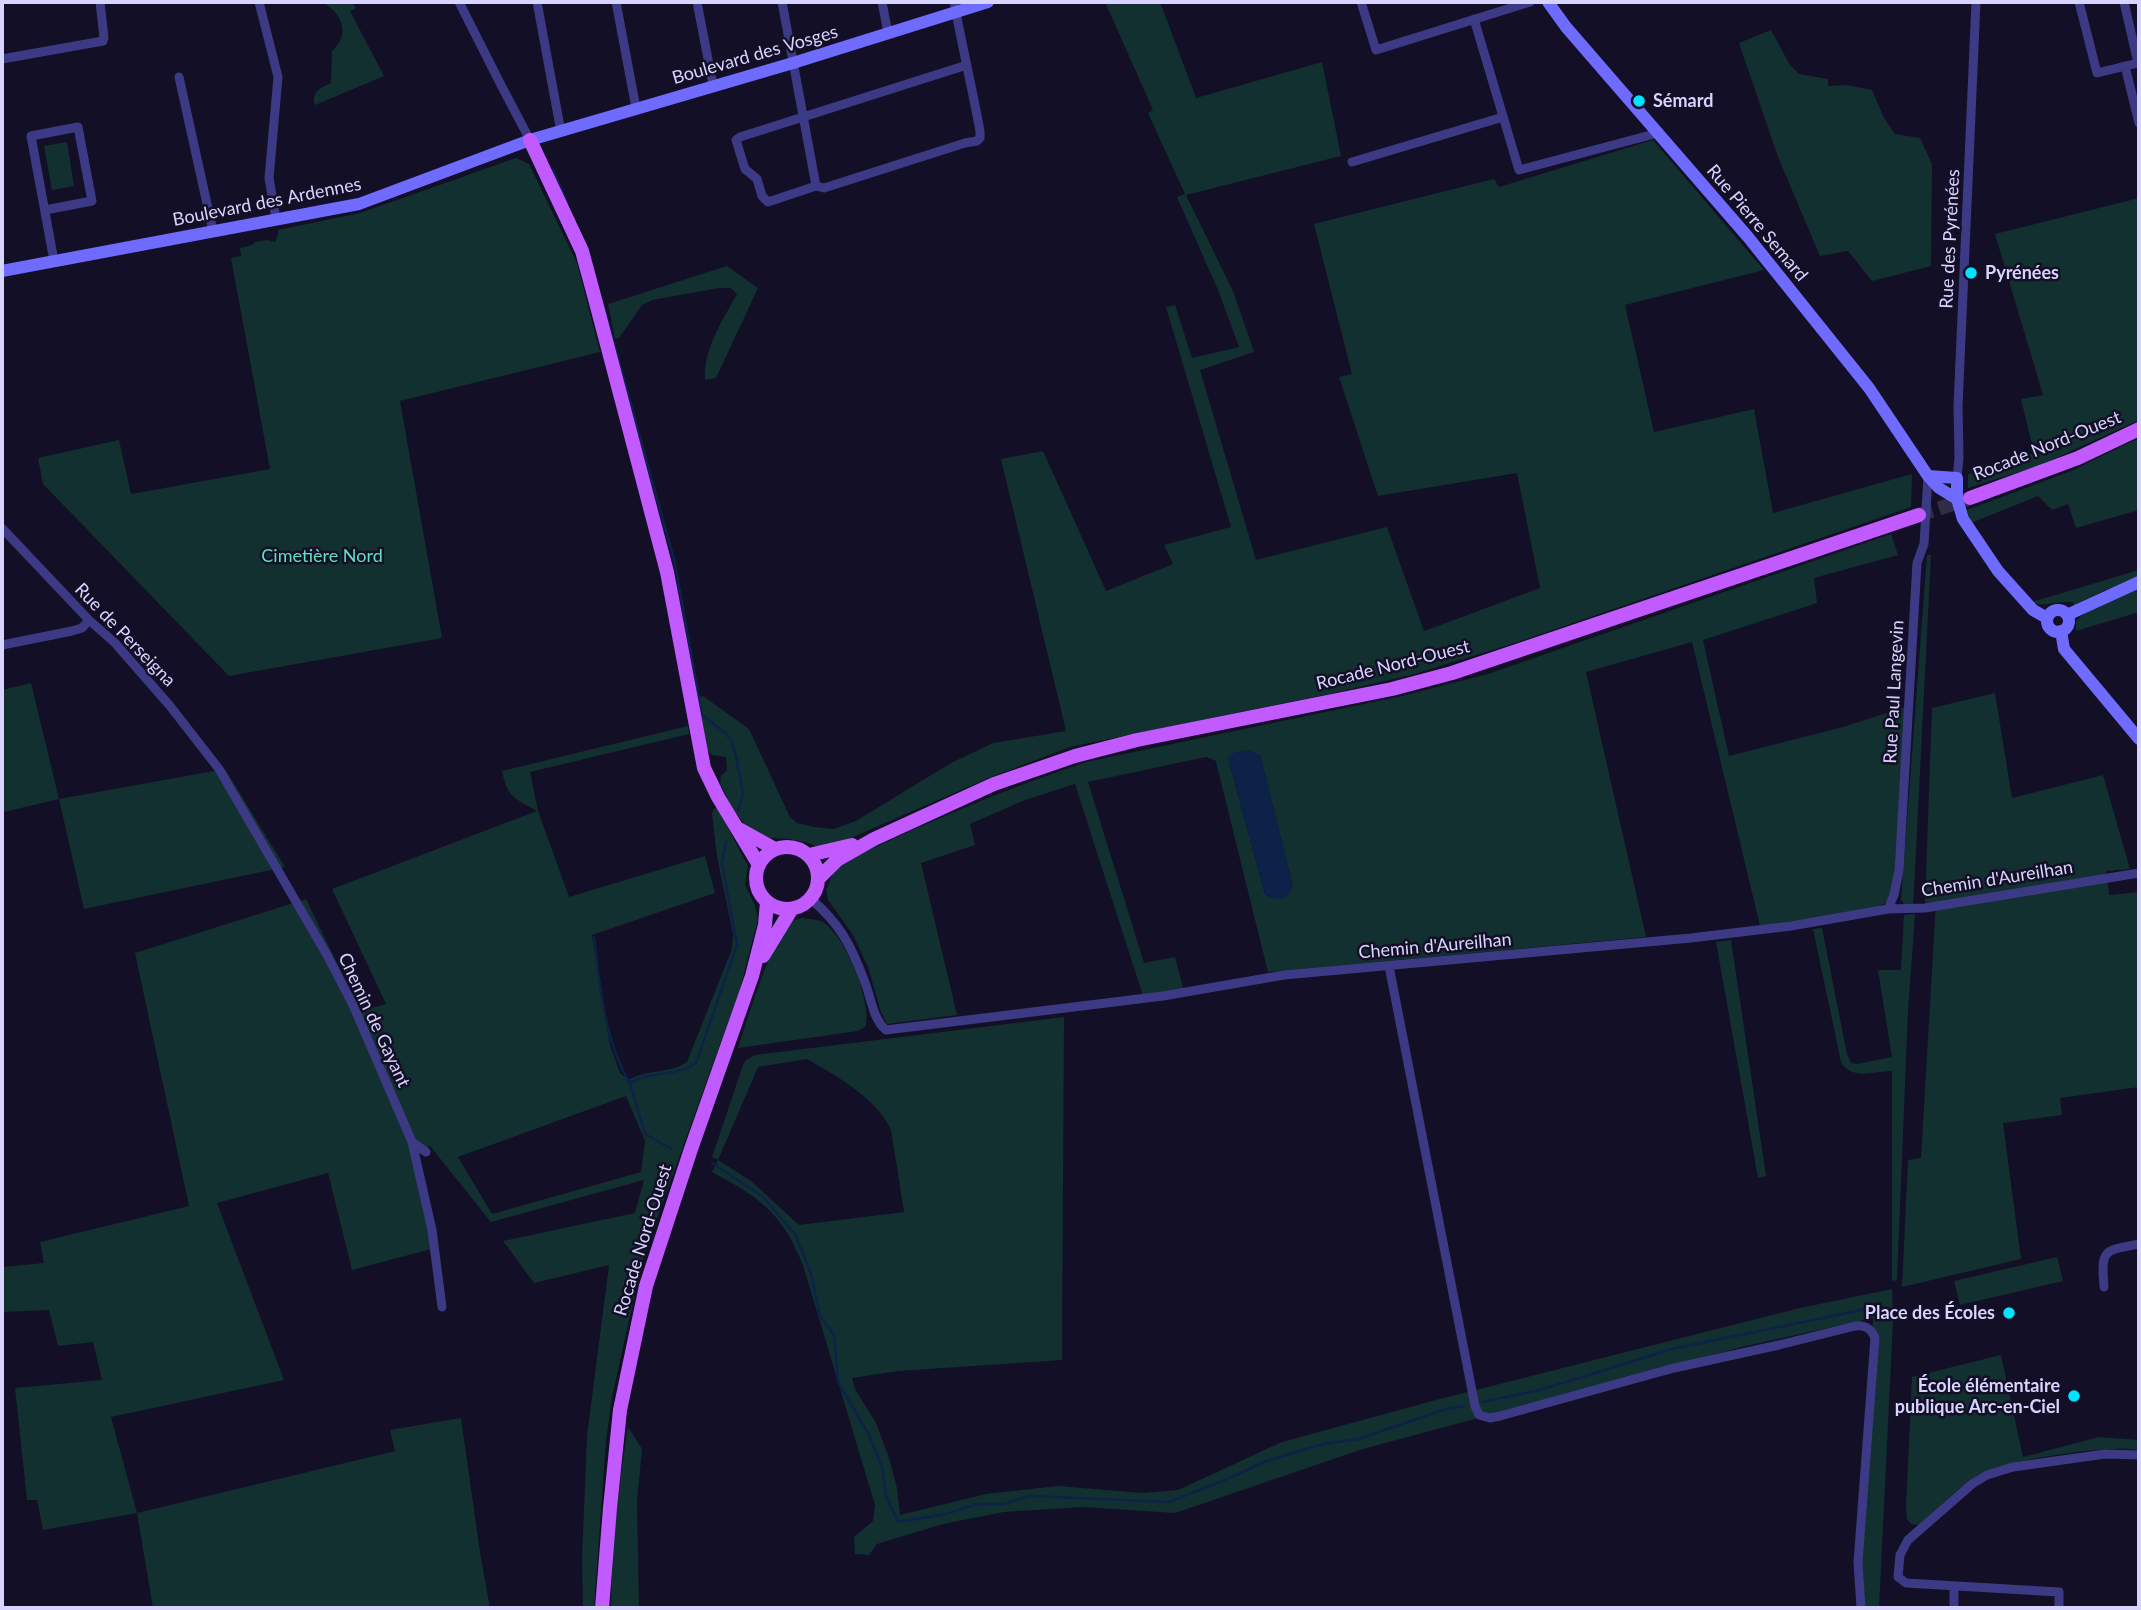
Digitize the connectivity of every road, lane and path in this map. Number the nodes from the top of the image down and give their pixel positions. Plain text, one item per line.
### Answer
1 (100, 2) edge
2 (259, 2) edge
3 (459, 2) edge
4 (537, 2) edge
5 (616, 2) edge
6 (698, 2) edge
7 (782, 2) edge
8 (883, 2) edge
9 (988, 2) edge
10 (1361, 2) edge
11 (1530, 2) edge
12 (1548, 2) edge
13 (1976, 2) edge
14 (2079, 2) edge
15 (2124, 2) edge
16 (955, 6) edge
17 (1474, 19) junction
18 (888, 33) junction
19 (2, 59) edge
20 (793, 63) junction
21 (967, 65) junction
22 (2125, 66) junction
23 (179, 76) dead end
24 (713, 85) junction
25 (636, 108) junction
26 (802, 117) junction
27 (1503, 117) junction
28 (2139, 123) edge
29 (561, 132) junction
30 (1658, 133) junction
31 (530, 140) junction
32 (1352, 162) dead end
33 (816, 186) junction
34 (45, 210) junction
35 (276, 219) junction
36 (213, 231) junction
37 (54, 261) junction
38 (2, 271) edge
39 (2139, 429) edge
40 (1928, 476) junction
41 (1957, 478) junction
42 (1963, 499) junction
43 (1919, 515) tunnel mouth
44 (3, 531) edge
45 (2139, 582) edge
46 (2067, 615) junction
47 (2048, 618) junction
48 (89, 620) junction
49 (2061, 631) junction
50 (2, 645) edge
51 (2139, 739) edge
52 (219, 769) joint
53 (738, 828) junction
54 (874, 839) junction
55 (775, 849) junction
56 (809, 855) junction
57 (759, 864) junction
58 (2139, 873) edge
59 (819, 878) junction
60 (811, 899) junction
61 (767, 902) junction
62 (1888, 909) junction
63 (791, 910) junction
64 (1389, 966) junction
65 (752, 976) junction
66 (411, 1142) junction
67 (426, 1152) dead end
68 (2139, 1244) edge
69 (2104, 1287) dead end
70 (442, 1307) dead end
71 (2139, 1455) edge
72 (1954, 1587) junction
73 (602, 1608) edge
74 (1861, 1608) edge
75 (1954, 1608) edge
76 (2059, 1608) edge

1 - 19 street
2 - 35 street
3 - 31 street
4 - 29 street
5 - 25 street
6 - 24 street
7 - 20 street
8 - 18 street
9 - 16 main road, Boulevard des Vosges
10 - 17 street
11 - 17 street
12 - 30 main road, Rue Pierre Semard
13 - 41 street, Rue des Pyrénées
14 - 22 street
15 - 22 street
16 - 18 main road, Boulevard des Vosges
16 - 21 street
17 - 27 street
18 - 20 main road, Boulevard des Vosges
20 - 24 main road, Boulevard des Vosges
20 - 26 street
21 - 26 street
21 - 33 street
22 - 28 street
23 - 36 street
24 - 25 main road, Boulevard des Vosges
25 - 29 main road, Boulevard des Vosges
26 - 33 street
26 - 33 street
27 - 30 street
27 - 32 street
29 - 31 main road, Boulevard des Vosges
30 - 40 main road, Rue Pierre Semard
31 - 35 main road, Boulevard des Ardennes
31 - 53 main road
34 - 34 street
34 - 37 street
35 - 36 main road, Boulevard des Ardennes
36 - 37 main road, Boulevard des Ardennes
37 - 38 main road, Boulevard des Ardennes
39 - 42 main road, Rocade Nord-Ouest
40 - 41 main road
40 - 42 main road, Rue Pierre Semard
40 - 62 street, Rue Paul Langevin
41 - 42 main road, Rue Pierre Semard
42 - 47 main road, Rue Pierre Semard
43 - 54 main road, Rocade Nord-Ouest
44 - 48 street, Rue de Perseigna
45 - 46 main road
46 - 47 main road
46 - 49 main road
47 - 49 main road, Rue Pierre Semard
48 - 50 street
48 - 52 street, Rue de Perseigna
49 - 51 main road, Rue Pierre Semard
52 - 66 street, Chemin de Gayant
53 - 55 main road
53 - 57 main road
54 - 56 main road, Rocade Nord-Ouest
54 - 59 main road, Rocade Nord-Ouest
55 - 56 main road
55 - 57 main road
56 - 59 main road
57 - 61 main road
58 - 62 street, Chemin d'Aureilhan
59 - 60 main road
60 - 63 main road
60 - 64 street, Chemin d'Aureilhan
61 - 63 main road
61 - 65 main road, Rocade Nord-Ouest
62 - 64 street, Chemin d'Aureilhan
63 - 65 main road, Rocade Nord-Ouest
64 - 74 street
65 - 73 main road, Rocade Nord-Ouest
66 - 67 street
66 - 70 street, Chemin de Gayant
68 - 69 street
71 - 72 street
72 - 75 street
72 - 76 street

